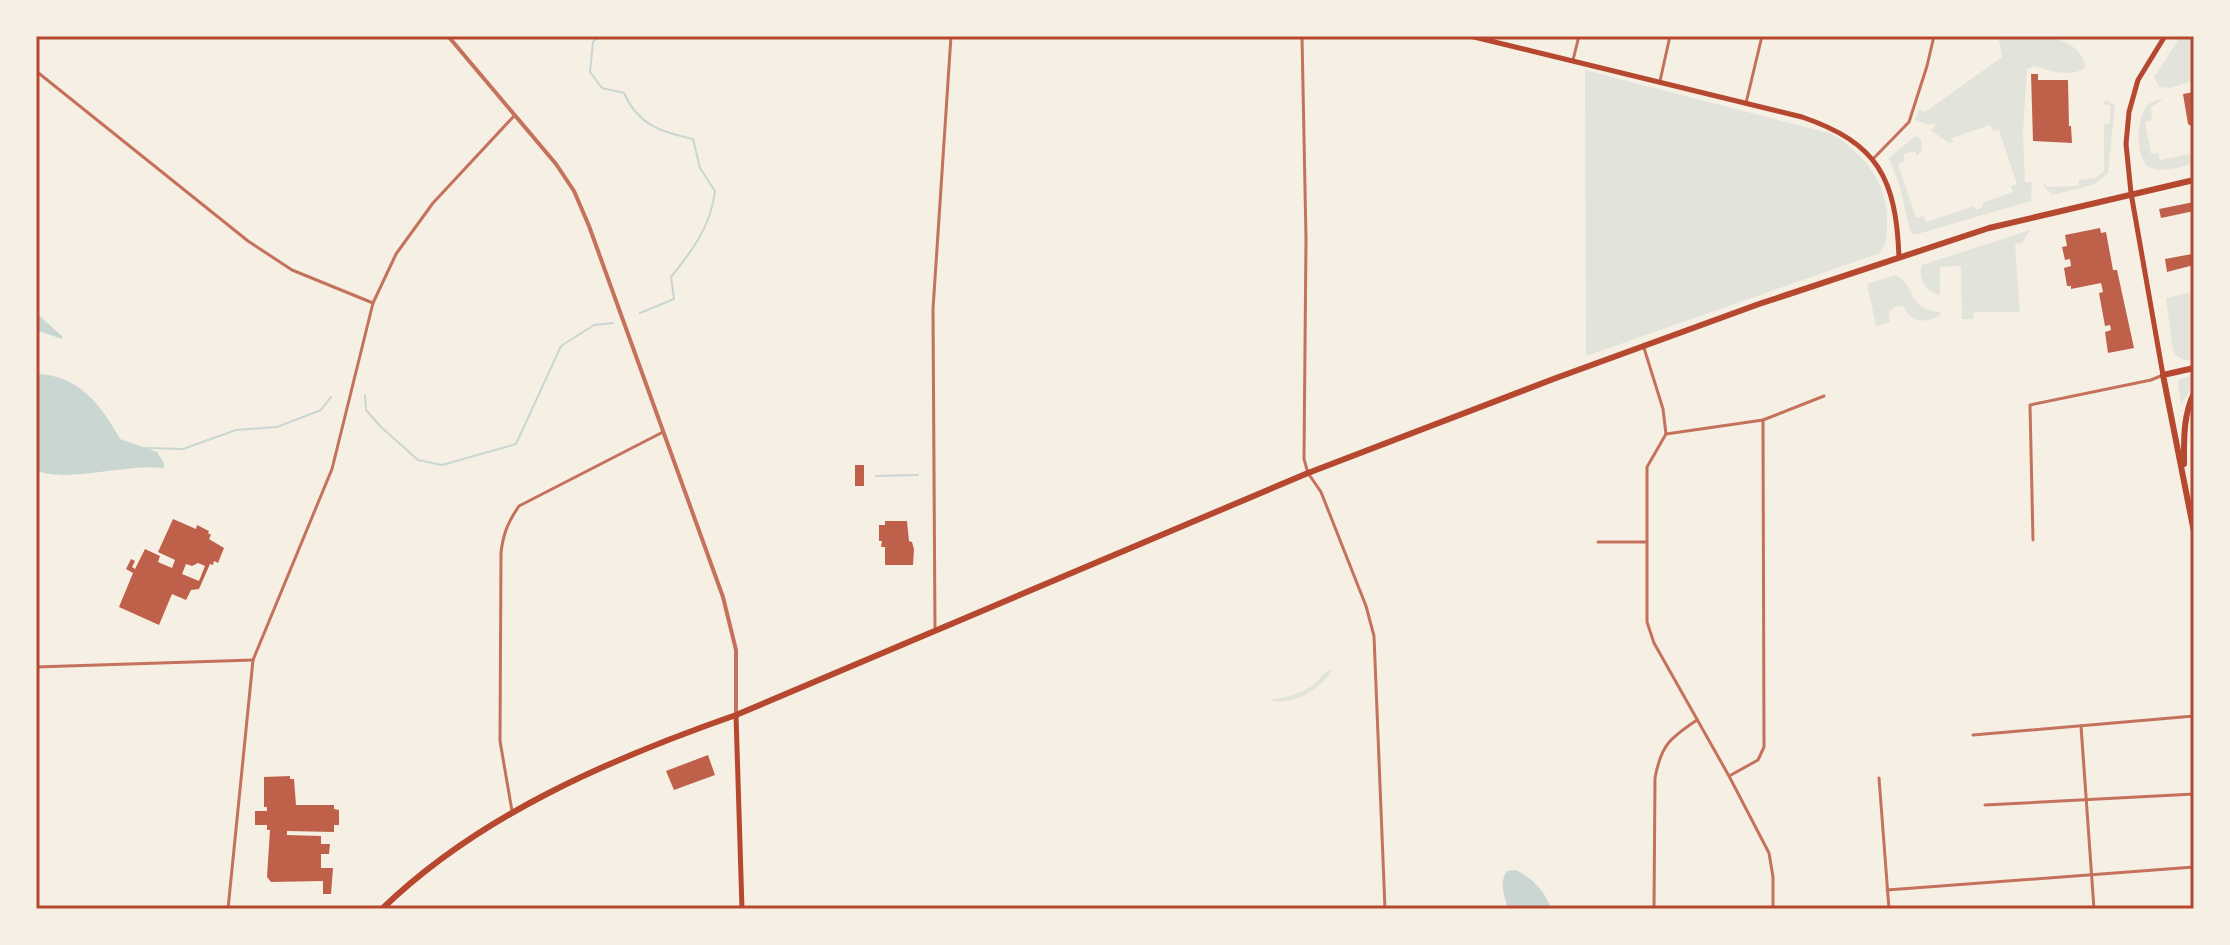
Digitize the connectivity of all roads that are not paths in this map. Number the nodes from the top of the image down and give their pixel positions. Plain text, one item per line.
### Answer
1 (448, 36) edge
2 (951, 36) edge
3 (1302, 36) edge
4 (1470, 36) edge
5 (1579, 36) edge
6 (1670, 36) edge
7 (1762, 36) edge
8 (1934, 36) edge
9 (2165, 36) edge
10 (1486, 38) edge
11 (1573, 60) junction
12 (36, 71) edge
13 (1660, 81) junction
14 (1746, 103) junction
15 (515, 115) junction
16 (1873, 159) junction
17 (2194, 180) edge
18 (2131, 193) junction
19 (1899, 257) junction
20 (373, 303) junction
21 (1644, 347) junction
22 (2194, 368) edge
23 (2163, 375) junction
24 (2194, 393) edge
25 (1824, 396) dead end
26 (1763, 420) junction
27 (663, 432) junction
28 (1666, 434) junction
29 (1308, 473) junction
30 (2184, 476) junction
31 (2194, 532) edge
32 (2033, 540) dead end
33 (1598, 542) dead end
34 (1646, 542) junction
35 (935, 631) junction
36 (253, 660) junction
37 (36, 667) edge
38 (736, 715) junction
39 (2194, 716) edge
40 (1697, 720) junction
41 (2081, 726) junction
42 (1973, 735) dead end
43 (1729, 776) junction
44 (1879, 778) dead end
45 (2194, 794) edge
46 (2087, 800) junction
47 (1985, 805) dead end
48 (513, 814) junction
49 (2194, 867) edge
50 (2092, 875) junction
51 (1887, 890) junction
52 (228, 909) edge
53 (382, 909) edge
54 (742, 909) edge
55 (1385, 909) edge
56 (1654, 909) edge
57 (1773, 909) edge
58 (1889, 909) edge
59 (2094, 909) edge

1 - 15 street
2 - 35 street
3 - 29 street
4 - 10 main road
5 - 11 street
6 - 13 street
7 - 14 street
8 - 16 street
9 - 18 main road
10 - 11 main road
11 - 13 main road
12 - 20 street
13 - 14 main road
14 - 16 main road
15 - 20 street
15 - 27 street
16 - 19 main road
17 - 18 main road
18 - 19 main road
18 - 23 main road
19 - 21 main road
20 - 36 street
21 - 28 street
21 - 29 main road
22 - 23 main road
23 - 30 main road
23 - 32 street
24 - 30 main road
25 - 26 street
26 - 28 street
26 - 43 street
27 - 38 street
27 - 48 street
28 - 34 street
29 - 35 main road
29 - 55 street
30 - 31 main road
33 - 34 street
34 - 40 street
35 - 38 main road
36 - 37 street
36 - 52 street
38 - 48 main road
38 - 54 main road
39 - 41 street
40 - 43 street
40 - 56 street
41 - 42 street
41 - 46 street
43 - 57 street
44 - 51 street
45 - 46 street
46 - 47 street
46 - 50 street
48 - 53 main road
49 - 50 street
50 - 51 street
50 - 59 street
51 - 58 street

